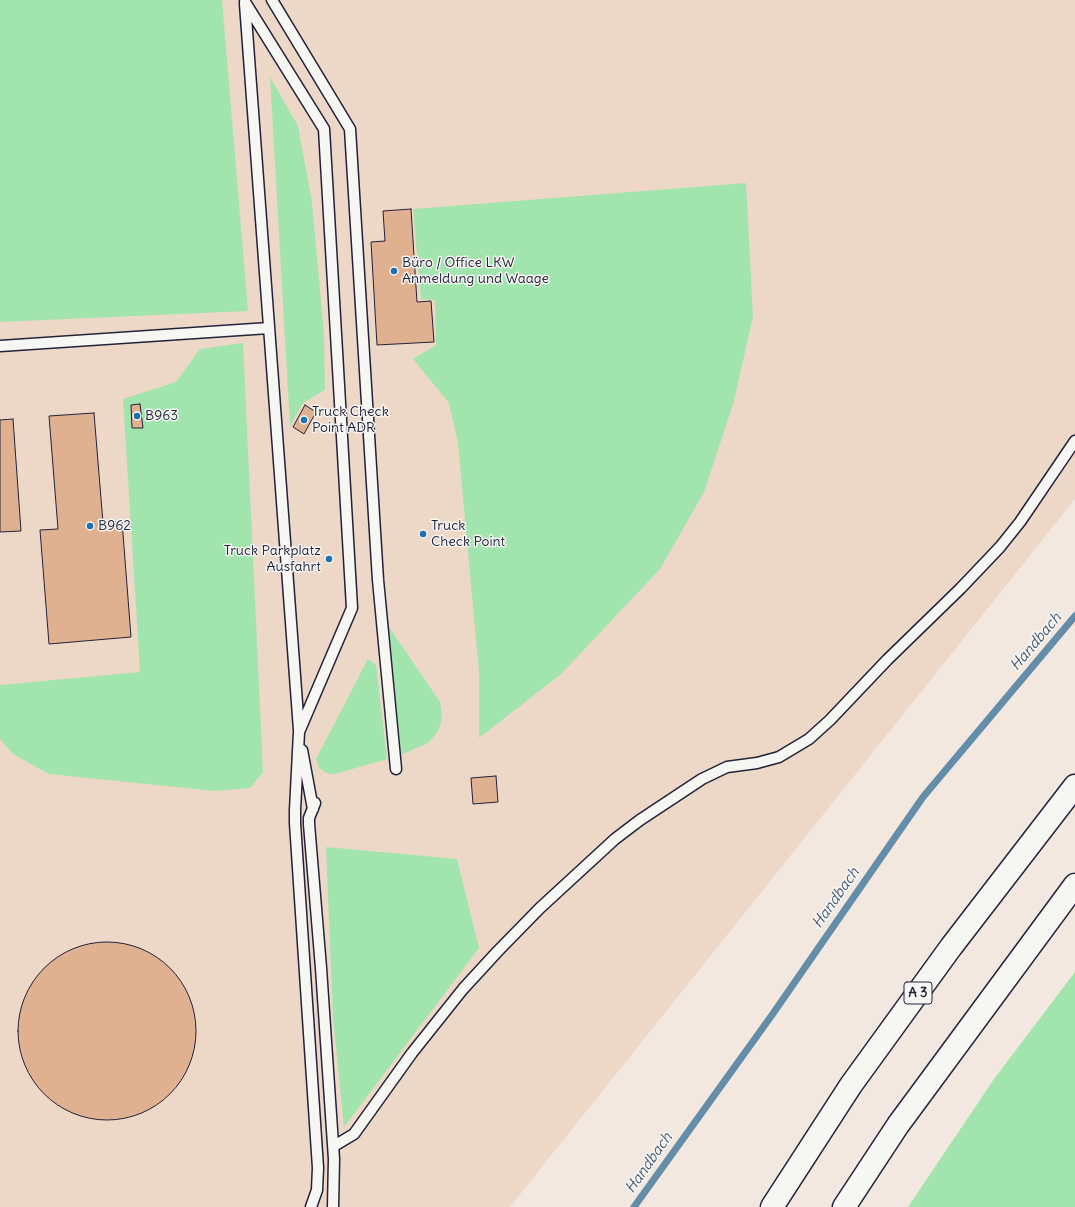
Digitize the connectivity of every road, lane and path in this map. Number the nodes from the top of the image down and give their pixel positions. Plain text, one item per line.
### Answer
1 (272, 0) edge
2 (245, 1) edge
3 (270, 328) junction
4 (0, 346) edge
5 (1075, 440) edge
6 (299, 732) junction
7 (396, 769) dead end
8 (1075, 786) edge
9 (1075, 885) edge
10 (334, 1146) junction
11 (311, 1207) edge
12 (333, 1207) edge
13 (772, 1207) edge
14 (844, 1207) edge

1 - 7 lane
2 - 3 lane
2 - 6 lane
3 - 4 lane
3 - 6 lane
5 - 10 lane
6 - 10 lane
6 - 11 lane
8 - 13 highway, A 3
9 - 14 highway
10 - 12 lane

